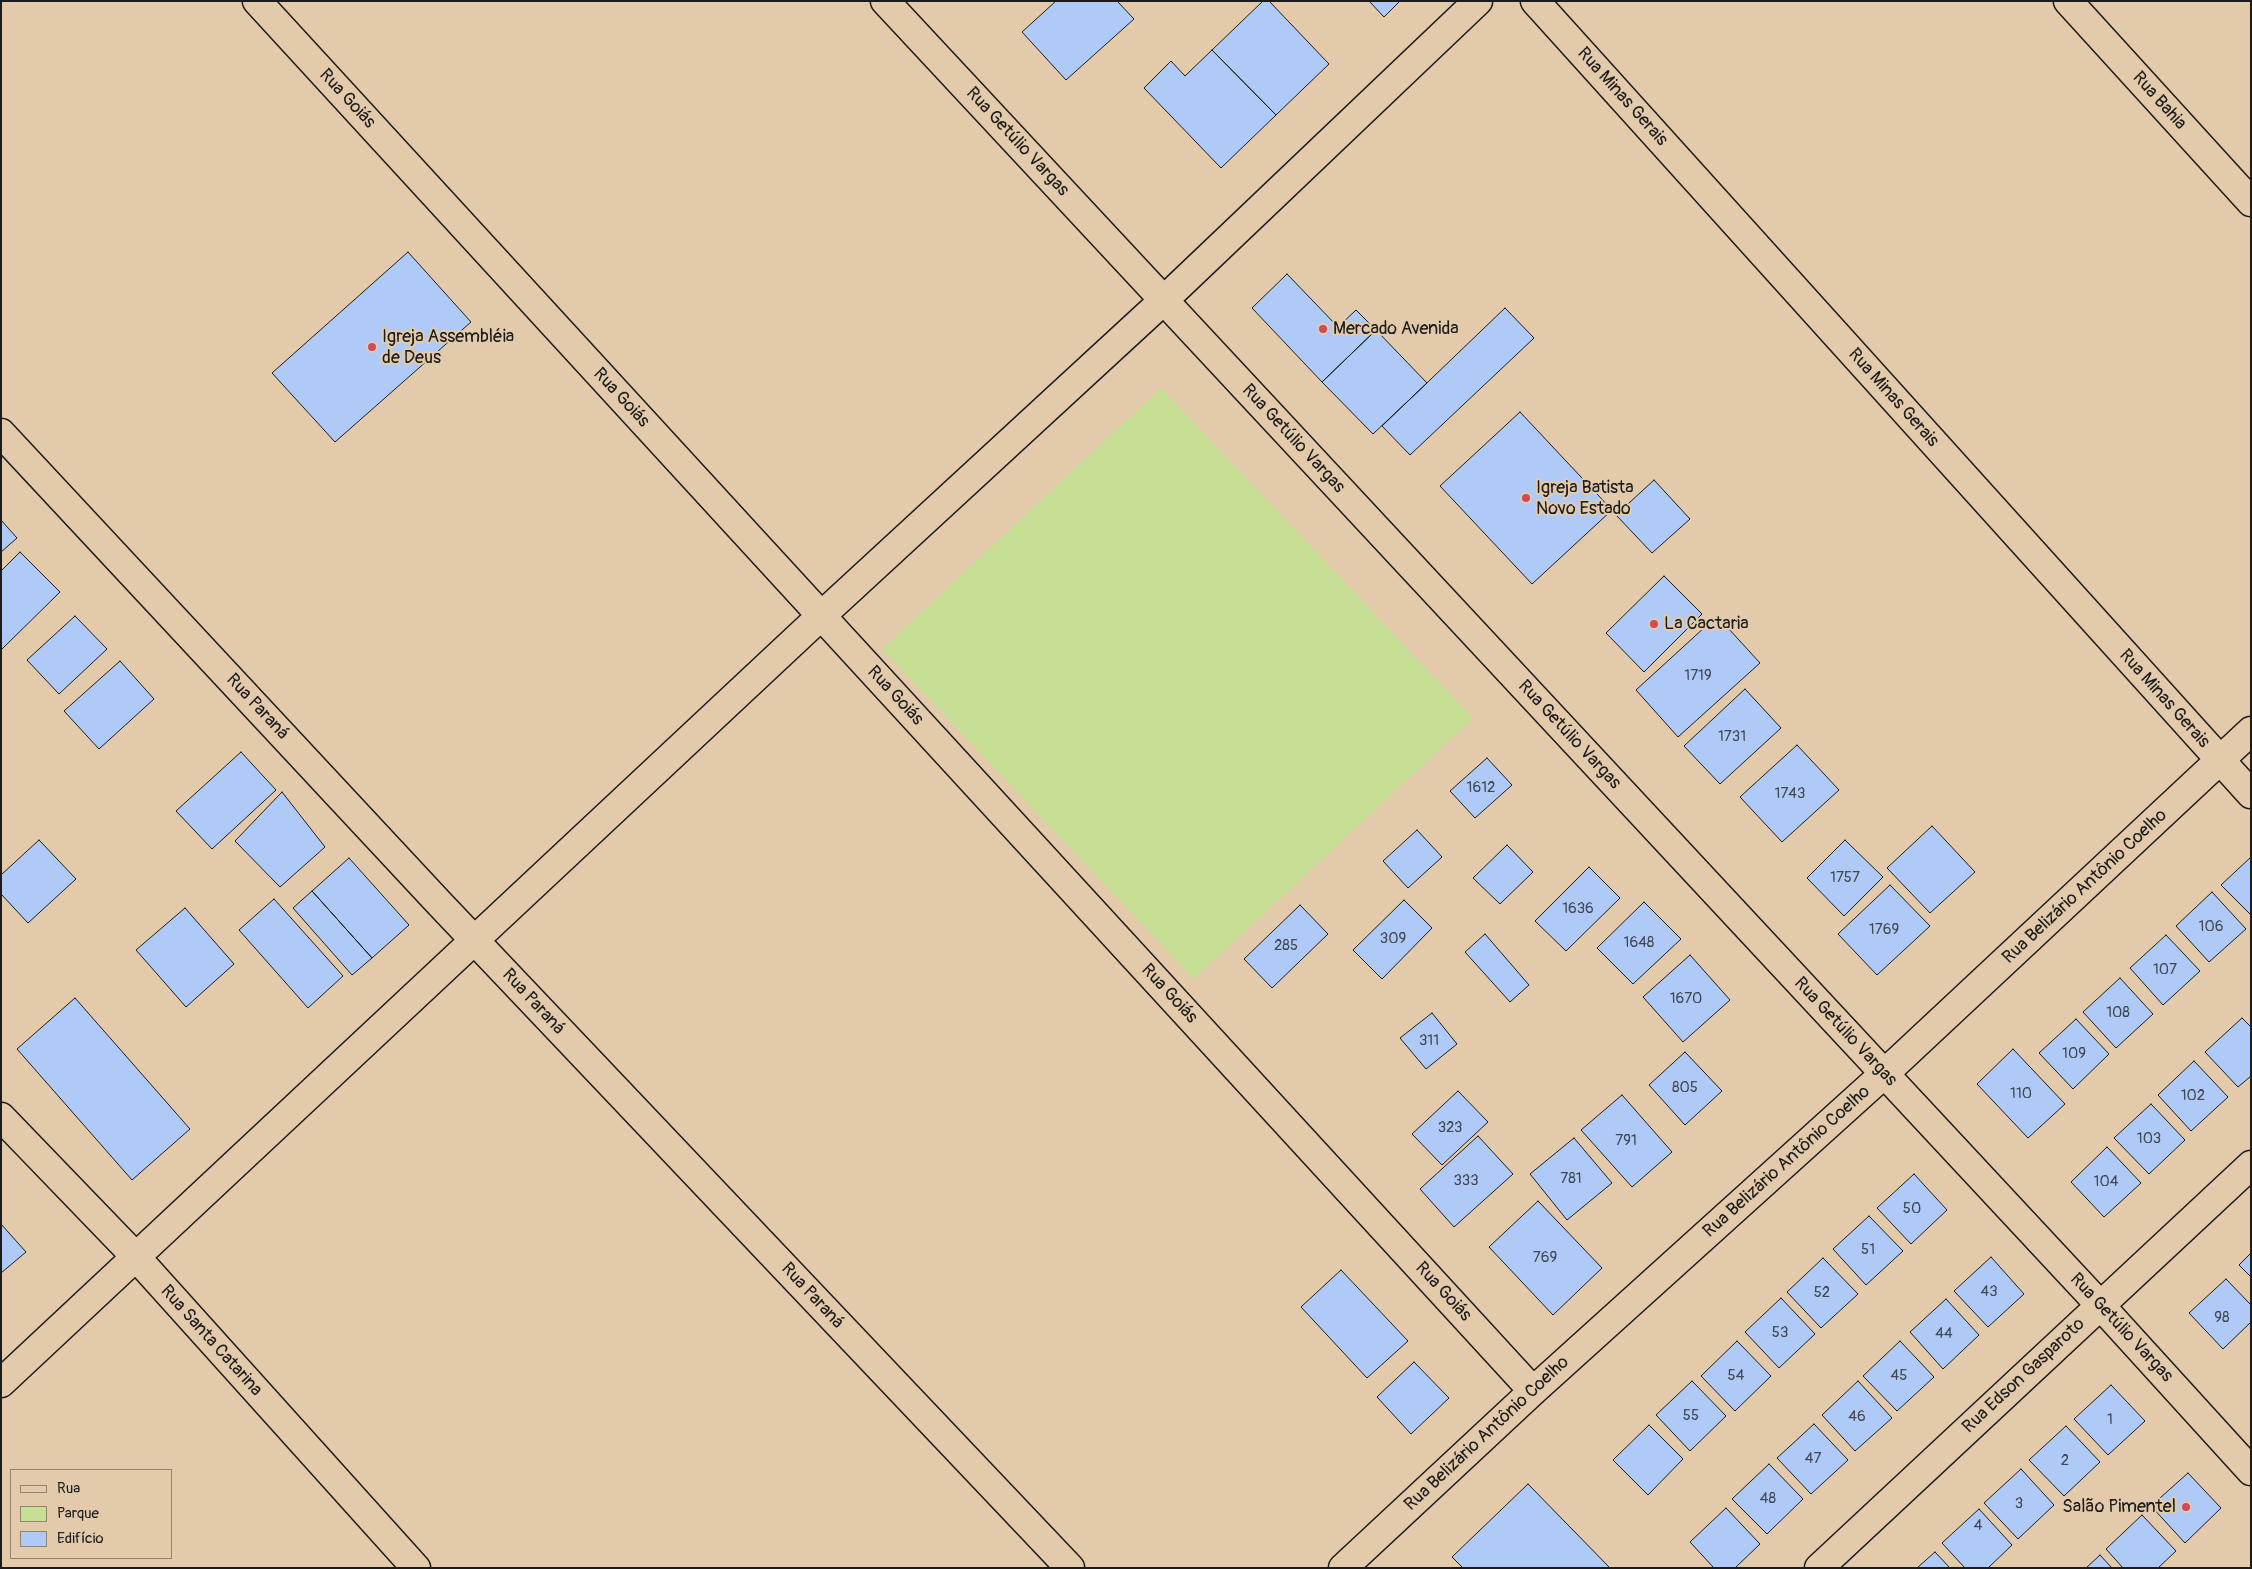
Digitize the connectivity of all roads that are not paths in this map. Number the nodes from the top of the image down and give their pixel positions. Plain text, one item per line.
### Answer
1 (257, 1) edge
2 (885, 1) edge
3 (1478, 1) edge
4 (1535, 1) edge
5 (2068, 1) edge
6 (2251, 202) edge
7 (1164, 300) junction
8 (1, 433) edge
9 (821, 616) junction
10 (2251, 732) edge
11 (2221, 761) junction
12 (2251, 794) edge
13 (475, 940) junction
14 (1884, 1074) junction
15 (1, 1117) edge
16 (2251, 1165) edge
17 (136, 1257) junction
18 (2100, 1305) junction
19 (1, 1383) edge
20 (1533, 1391) junction
21 (2251, 1471) edge
22 (416, 1568) edge
23 (1070, 1568) edge
24 (1343, 1568) edge
25 (1819, 1568) edge

1 - 9 street, Rua Goiás
2 - 7 street, Rua Getúlio Vargas
3 - 7 street
4 - 11 street, Rua Minas Gerais
5 - 6 street, Rua Bahia
7 - 9 street
7 - 14 street, Rua Getúlio Vargas
8 - 13 street, Rua Paraná
9 - 13 street
9 - 20 street, Rua Goiás
10 - 11 street, Rua Belizário Antônio Coelho
11 - 12 street, Rua Minas Gerais
11 - 14 street, Rua Belizário Antônio Coelho
13 - 17 street
13 - 23 street, Rua Paraná
14 - 18 street, Rua Getúlio Vargas
14 - 20 street, Rua Belizário Antônio Coelho
15 - 17 street, Rua Santa Catarina
16 - 18 street, Rua Edson Gasparoto
17 - 19 street
17 - 22 street, Rua Santa Catarina
18 - 21 street, Rua Getúlio Vargas
18 - 25 street, Rua Edson Gasparoto
20 - 24 street, Rua Belizário Antônio Coelho

